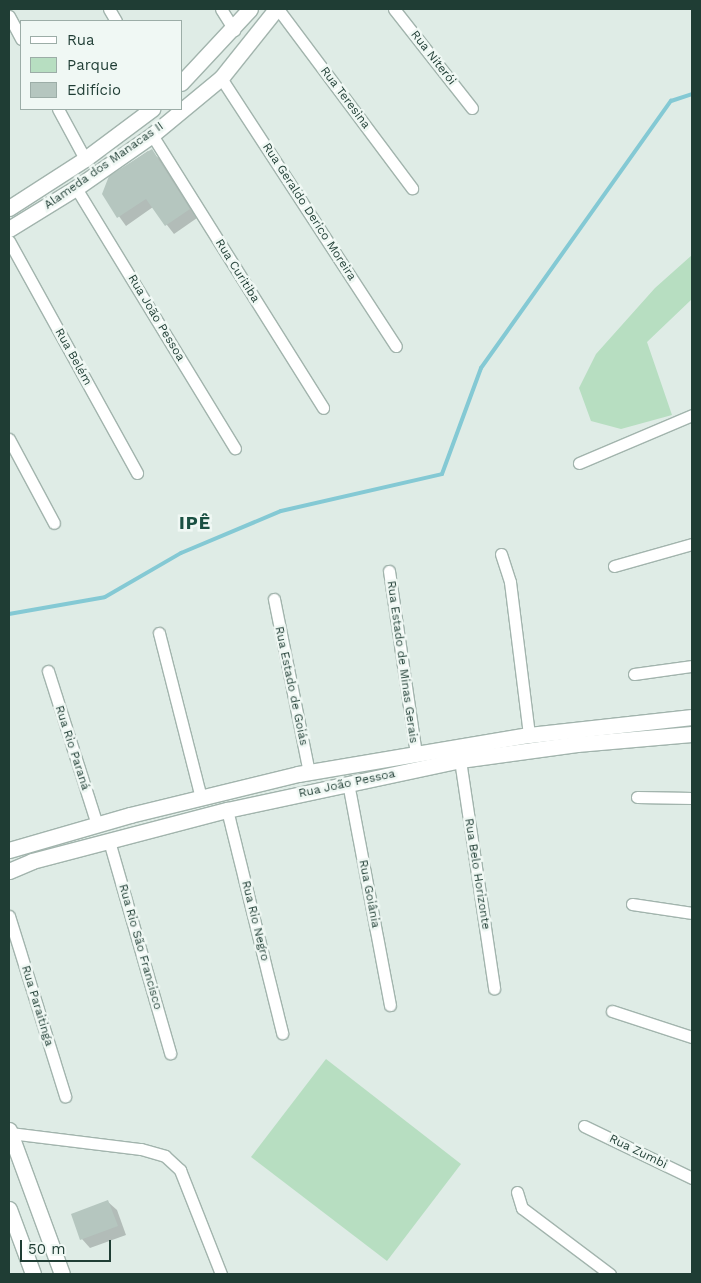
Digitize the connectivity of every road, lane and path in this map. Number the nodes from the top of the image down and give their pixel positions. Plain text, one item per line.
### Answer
1 (109, 9) edge
2 (221, 9) edge
3 (250, 9) edge
4 (277, 9) edge
5 (394, 9) edge
6 (9, 16) edge
7 (115, 20) edge
8 (234, 30) junction
9 (20, 37) edge
10 (221, 78) junction
11 (182, 82) edge
12 (472, 108) dead end
13 (59, 110) edge
14 (151, 110) edge
15 (152, 135) junction
16 (116, 136) junction
17 (127, 152) junction
18 (85, 159) junction
19 (76, 188) junction
20 (412, 188) dead end
21 (9, 208) edge
22 (9, 229) edge
23 (9, 241) edge
24 (396, 346) dead end
25 (322, 408) dead end
26 (692, 415) edge
27 (9, 439) edge
28 (235, 448) dead end
29 (579, 463) dead end
30 (137, 473) dead end
31 (54, 523) dead end
32 (692, 544) edge
33 (502, 554) dead end
34 (614, 566) dead end
35 (389, 571) dead end
36 (274, 599) dead end
37 (159, 633) dead end
38 (692, 666) edge
39 (48, 671) dead end
40 (634, 674) dead end
41 (692, 717) edge
42 (692, 734) edge
43 (529, 735) junction
44 (416, 754) junction
45 (460, 760) junction
46 (309, 772) junction
47 (348, 783) junction
48 (637, 797) dead end
49 (201, 798) junction
50 (692, 798) edge
51 (227, 810) junction
52 (97, 825) junction
53 (110, 841) junction
54 (9, 850) edge
55 (9, 871) edge
56 (632, 904) dead end
57 (692, 913) edge
58 (9, 916) edge
59 (494, 988) dead end
60 (390, 1005) dead end
61 (612, 1011) dead end
62 (282, 1033) dead end
63 (692, 1037) edge
64 (170, 1053) dead end
65 (65, 1096) dead end
66 (584, 1126) dead end
67 (9, 1131) edge
68 (692, 1178) edge
69 (517, 1192) dead end
70 (9, 1209) edge
71 (33, 1274) edge
72 (62, 1274) edge
73 (221, 1274) edge
74 (610, 1274) edge

1 - 7 street
2 - 8 street
3 - 8 street
4 - 10 street, Alameda dos Manacas II
4 - 20 street, Rua Teresina
5 - 12 street, Rua Niterói
6 - 9 street
8 - 11 street
10 - 15 street, Alameda dos Manacas II
10 - 24 street, Rua Geraldo Derico Moreira
13 - 18 street
14 - 16 street, Alameda dos Manacas II
15 - 17 street, Alameda dos Manacas II
15 - 25 street, Rua Curitiba
16 - 17 street
16 - 18 street, Alameda dos Manacas II
17 - 19 street, Alameda dos Manacas II
18 - 21 street, Alameda dos Manacas II
19 - 22 street, Alameda dos Manacas II
19 - 28 street, Rua João Pessoa
23 - 30 street, Rua Belém
26 - 29 street
27 - 31 street
32 - 34 street
33 - 43 street
35 - 44 street, Rua Estado de Minas Gerais
36 - 46 street, Rua Estado de Goiás
37 - 49 street
38 - 40 street
39 - 52 street, Rua Rio Paraná
41 - 43 street, Rua João Pessoa
42 - 45 street, Rua João Pessoa
43 - 44 street, Rua João Pessoa
44 - 46 street, Rua João Pessoa
45 - 47 street, Rua João Pessoa
45 - 59 street, Rua Belo Horizonte
46 - 49 street, Rua João Pessoa
47 - 51 street, Rua João Pessoa
47 - 60 street, Rua Goiânia
48 - 50 street
49 - 52 street, Rua João Pessoa
51 - 53 street, Rua João Pessoa
51 - 62 street, Rua Rio Negro
52 - 54 street, Rua João Pessoa
53 - 55 street, Rua João Pessoa
53 - 64 street, Rua Rio São Francisco
56 - 57 street
58 - 65 street, Rua Paraitinga
61 - 63 street
66 - 68 street, Rua Zumbi
67 - 72 street
67 - 73 street
69 - 74 street
70 - 71 street

